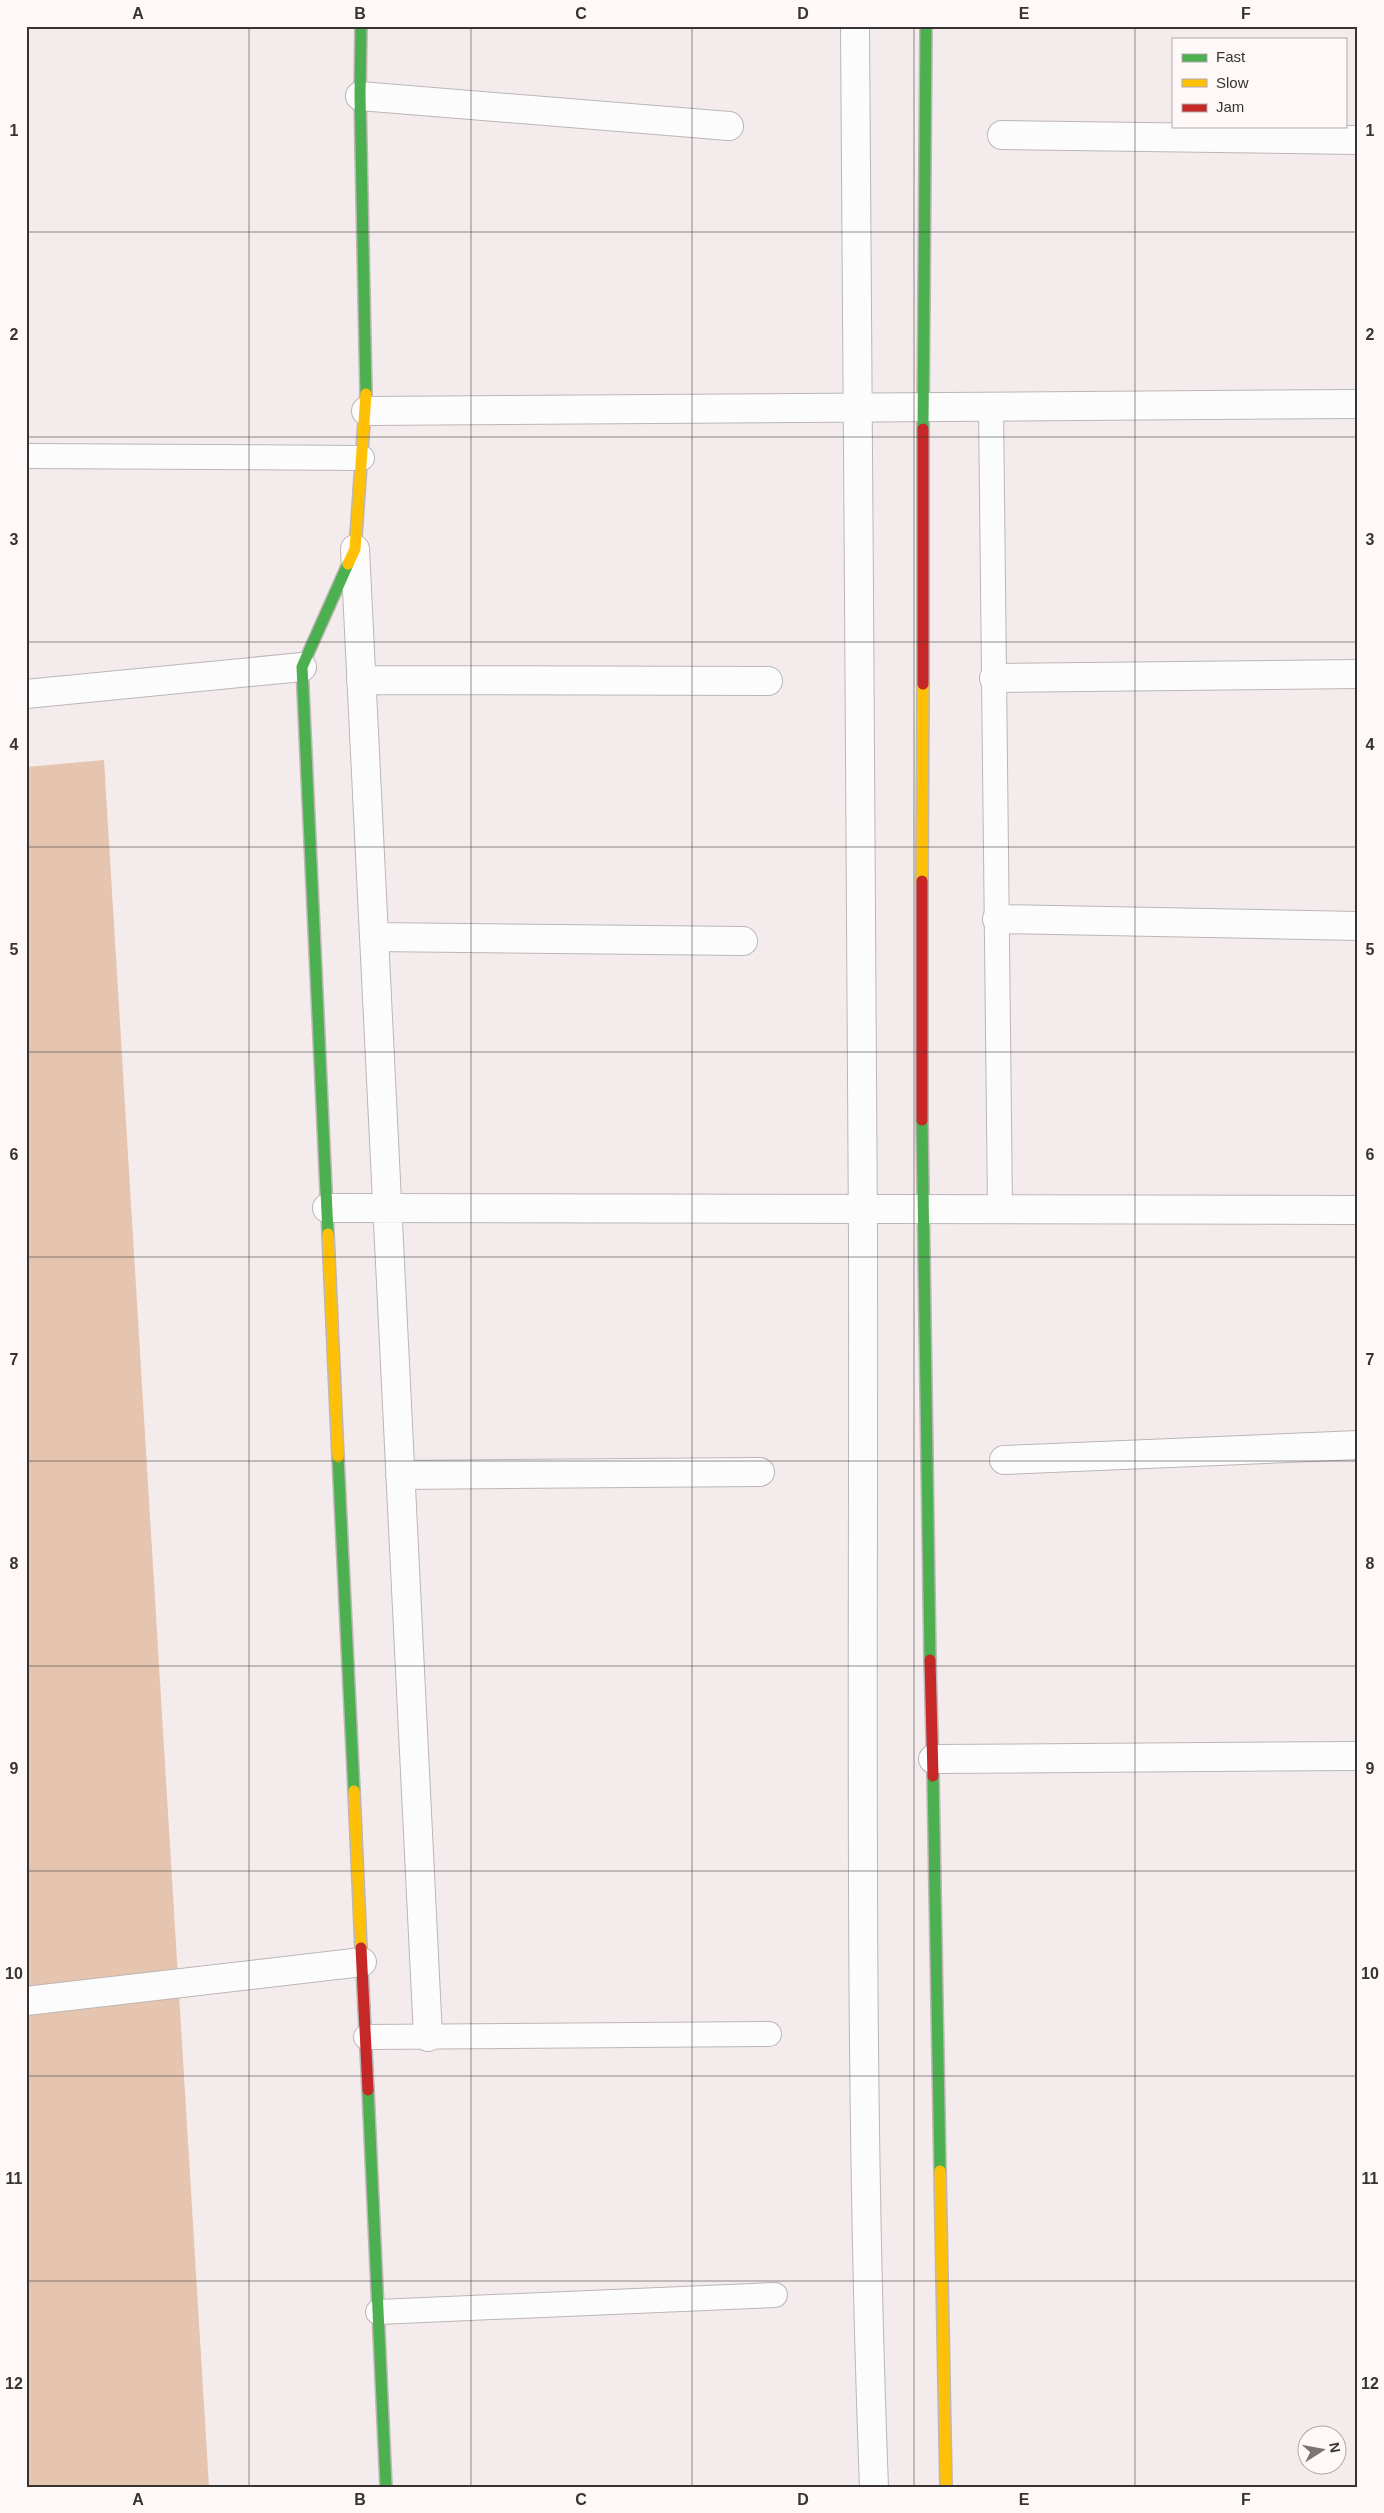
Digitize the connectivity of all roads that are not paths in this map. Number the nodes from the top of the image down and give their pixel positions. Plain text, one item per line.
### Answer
1 (361, 26) edge
2 (855, 26) edge
3 (926, 26) edge
4 (360, 96) junction
5 (729, 126) dead end
6 (1002, 135) dead end
7 (1358, 140) edge
8 (1358, 404) edge
9 (923, 407) junction
10 (991, 407) junction
11 (856, 408) junction
12 (366, 411) junction
13 (26, 456) edge
14 (362, 458) junction
15 (354, 549) junction
16 (302, 667) junction
17 (1358, 674) edge
18 (994, 678) junction
19 (361, 680) junction
20 (768, 680) dead end
21 (26, 694) edge
22 (997, 919) junction
23 (1358, 926) edge
24 (374, 937) junction
25 (742, 941) dead end
26 (327, 1208) junction
27 (387, 1209) junction
28 (1000, 1209) junction
29 (863, 1210) junction
30 (922, 1210) junction
31 (1358, 1210) edge
32 (1358, 1445) edge
33 (1004, 1460) dead end
34 (760, 1472) dead end
35 (400, 1475) junction
36 (1358, 1756) edge
37 (933, 1759) junction
38 (362, 1962) junction
39 (26, 2001) edge
40 (769, 2034) dead end
41 (428, 2036) junction
42 (366, 2037) junction
43 (775, 2295) dead end
44 (378, 2312) junction
45 (386, 2487) edge
46 (874, 2487) edge
47 (946, 2487) edge

1 - 4 street
2 - 11 street
3 - 9 street
4 - 5 street
4 - 12 street
6 - 7 street
8 - 10 street
9 - 10 street
9 - 11 street
9 - 30 street
10 - 18 lane
11 - 12 street
11 - 29 street
12 - 14 street
13 - 14 lane
14 - 15 street
15 - 16 street
15 - 19 street
16 - 21 street
16 - 26 street
17 - 18 street
18 - 22 lane
19 - 20 street
19 - 24 street
22 - 23 street
22 - 28 lane
24 - 25 street
24 - 27 street
26 - 27 street
26 - 38 street
27 - 29 street
27 - 35 street
28 - 30 street
28 - 31 street
29 - 30 street
29 - 46 street
30 - 37 street
32 - 33 street
34 - 35 street
35 - 41 street
36 - 37 street
37 - 47 street
38 - 39 street
38 - 42 street
40 - 41 lane
41 - 42 lane
42 - 44 street
43 - 44 lane
44 - 45 street

